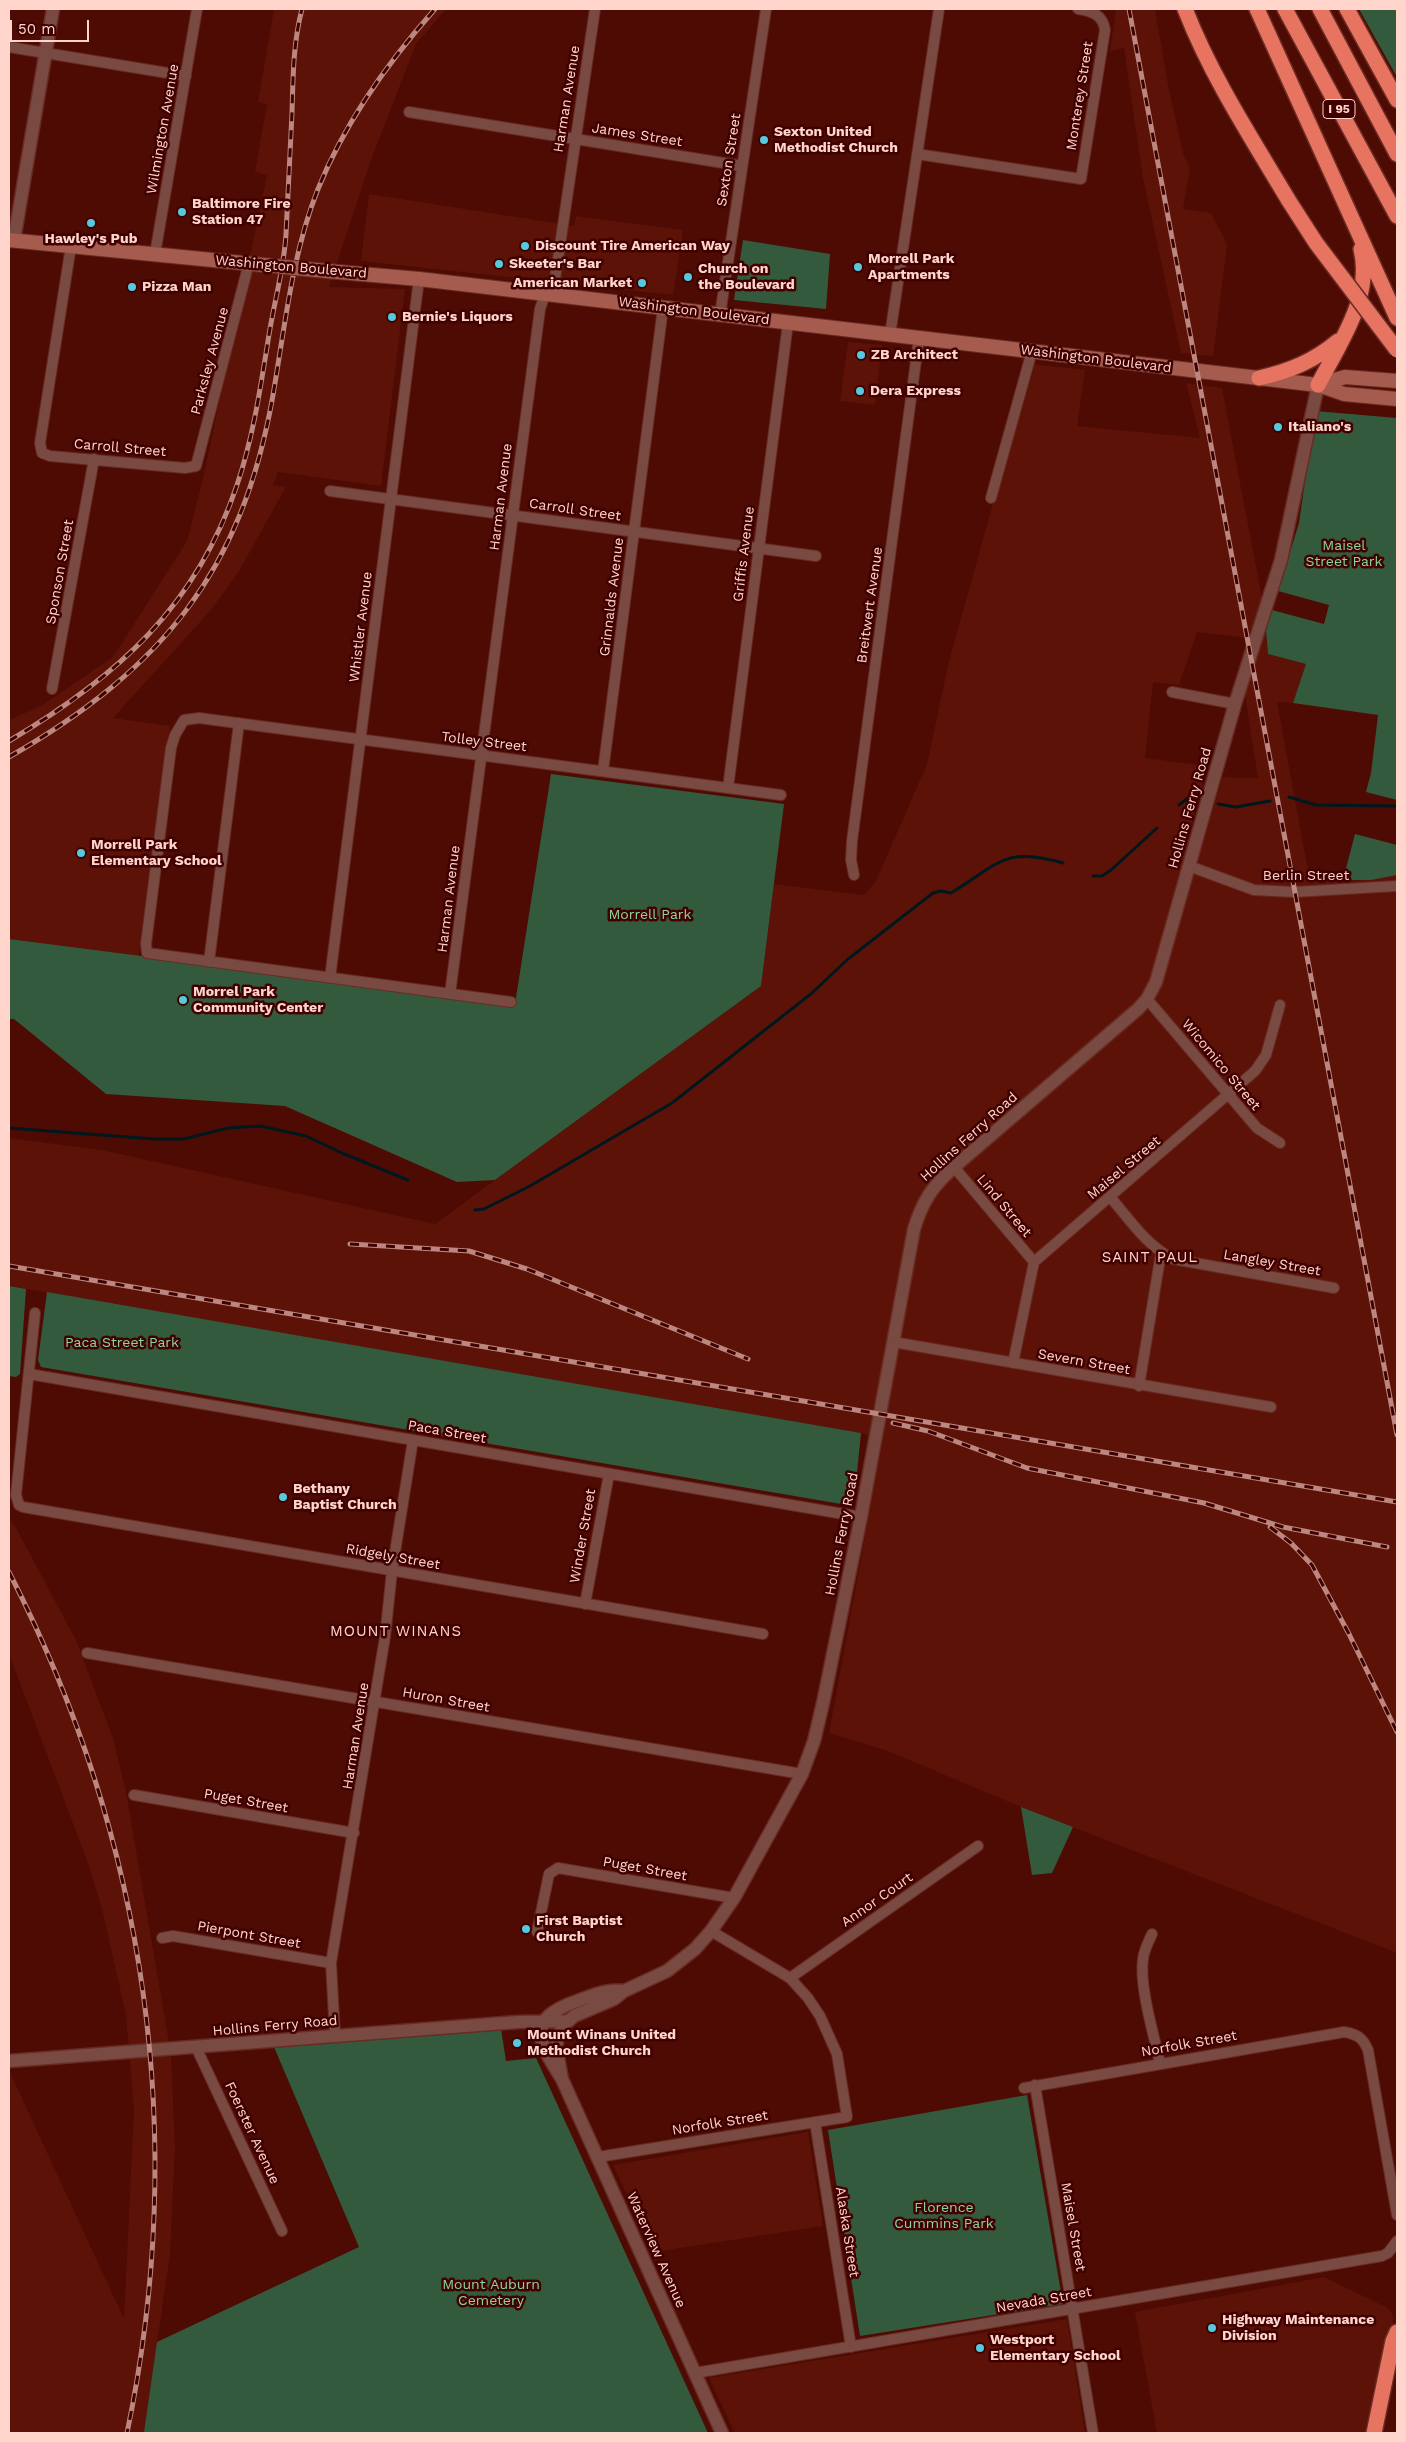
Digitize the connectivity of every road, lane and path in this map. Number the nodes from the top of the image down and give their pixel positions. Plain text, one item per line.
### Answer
1 (53, 9) edge
2 (197, 9) edge
3 (595, 9) edge
4 (766, 9) edge
5 (939, 9) edge
6 (1078, 9) edge
7 (1185, 9) edge
8 (1257, 9) edge
9 (1285, 9) edge
10 (1320, 9) edge
11 (1347, 9) edge
12 (9, 47) edge
13 (45, 54) junction
14 (186, 76) junction
15 (1397, 100) edge
16 (409, 112) dead end
17 (575, 139) junction
18 (1395, 150) edge
19 (917, 154) junction
20 (742, 166) junction
21 (1396, 213) edge
22 (1355, 225) junction
23 (11, 240) edge
24 (71, 246) junction
25 (155, 254) junction
26 (251, 264) junction
27 (419, 279) junction
28 (545, 294) junction
29 (663, 308) junction
30 (720, 314) junction
31 (1397, 318) edge
32 (788, 323) junction
33 (890, 335) junction
34 (1343, 337) junction
35 (919, 338) junction
36 (1397, 350) edge
37 (1032, 352) junction
38 (1259, 378) junction
39 (1397, 381) edge
40 (1318, 385) junction
41 (1397, 399) edge
42 (94, 459) junction
43 (196, 466) joint
44 (330, 491) dead end
45 (991, 498) dead end
46 (391, 499) junction
47 (513, 516) junction
48 (634, 532) junction
49 (759, 548) junction
50 (816, 556) dead end
51 (52, 689) dead end
52 (1172, 692) dead end
53 (1235, 704) junction
54 (239, 724) junction
55 (360, 739) junction
56 (482, 756) junction
57 (603, 772) junction
58 (728, 788) junction
59 (781, 795) dead end
60 (1189, 866) junction
61 (854, 875) dead end
62 (1397, 886) edge
63 (209, 962) junction
64 (330, 978) junction
65 (450, 994) junction
66 (1147, 999) junction
67 (511, 1002) dead end
68 (1280, 1006) dead end
69 (1228, 1096) junction
70 (1280, 1143) dead end
71 (954, 1167) junction
72 (1111, 1198) junction
73 (1161, 1253) junction
74 (1034, 1262) junction
75 (1334, 1288) dead end
76 (35, 1313) dead end
77 (893, 1342) junction
78 (1013, 1363) junction
79 (29, 1374) junction
80 (1139, 1386) junction
81 (1271, 1407) dead end
82 (413, 1440) junction
83 (608, 1474) junction
84 (861, 1517) junction
85 (392, 1571) junction
86 (585, 1604) junction
87 (763, 1634) dead end
88 (87, 1653) dead end
89 (375, 1702) junction
90 (802, 1774) junction
91 (134, 1795) dead end
92 (354, 1833) junction
93 (978, 1846) dead end
94 (734, 1898) junction
95 (710, 1931) junction
96 (537, 1932) dead end
97 (1152, 1934) dead end
98 (162, 1938) dead end
99 (331, 1963) junction
100 (790, 1978) junction
101 (624, 1992) junction
102 (544, 2021) junction
103 (565, 2024) junction
104 (335, 2036) junction
105 (196, 2047) junction
106 (9, 2061) edge
107 (1160, 2062) junction
108 (562, 2080) junction
109 (1035, 2085) junction
110 (1024, 2088) dead end
111 (815, 2122) junction
112 (598, 2157) junction
113 (1397, 2214) edge
114 (282, 2231) dead end
115 (1396, 2243) edge
116 (1072, 2309) junction
117 (1397, 2332) edge
118 (851, 2347) junction
119 (695, 2373) junction
120 (722, 2433) edge
121 (1093, 2433) edge
122 (1374, 2433) edge

1 - 13 street
2 - 14 street, Wilmington Avenue
3 - 17 street, Harman Avenue
4 - 20 street, Sexton Street
5 - 19 street
6 - 19 street, Monterey Street
7 - 36 highway, bridge
8 - 22 highway
9 - 21 highway, I 95
10 - 18 highway, I 95
11 - 15 highway
12 - 13 street
13 - 14 street
13 - 23 street
14 - 25 street, Wilmington Avenue
16 - 17 street, James Street
17 - 20 street, James Street
17 - 28 street, Harman Avenue
19 - 33 street
20 - 30 street, Sexton Street
22 - 31 highway
22 - 34 highway
23 - 24 main road, Washington Boulevard
24 - 25 main road, Washington Boulevard
24 - 42 street, Carroll Street
25 - 26 main road, Washington Boulevard
26 - 27 main road, Washington Boulevard, bridge
26 - 43 street, Parksley Avenue
27 - 28 main road, Washington Boulevard
27 - 46 street, Whistler Avenue
28 - 29 main road, Washington Boulevard
28 - 47 street, Harman Avenue
29 - 30 main road, Washington Boulevard
29 - 48 street, Grinnalds Avenue
30 - 32 main road, Washington Boulevard
32 - 33 main road, Washington Boulevard
32 - 49 street, Griffis Avenue
33 - 35 main road, Washington Boulevard
34 - 38 highway
34 - 40 highway
35 - 37 main road, Washington Boulevard
35 - 61 street, Breitwert Avenue
37 - 38 main road, Washington Boulevard
37 - 45 street
38 - 40 main road, Washington Boulevard
39 - 40 main road, Washington Boulevard
40 - 41 main road, Washington Boulevard
40 - 53 street, Hollins Ferry Road
42 - 43 street, Carroll Street
42 - 51 street, Sponson Street
44 - 46 street, Carroll Street
46 - 47 street, Carroll Street
46 - 55 street, Whistler Avenue
47 - 48 street, Carroll Street
47 - 56 street, Harman Avenue
48 - 49 street, Carroll Street
48 - 57 street, Grinnalds Avenue
49 - 50 street, Carroll Street
49 - 58 street, Griffis Avenue
52 - 53 street
53 - 60 street, Hollins Ferry Road
54 - 55 street, Tolley Street
54 - 63 street
54 - 63 street, Tolley Street
55 - 56 street, Tolley Street
55 - 64 street, Whistler Avenue
56 - 57 street, Tolley Street
56 - 65 street, Harman Avenue
57 - 58 street, Tolley Street
58 - 59 street, Tolley Street
60 - 62 street, Berlin Street
60 - 66 street, Hollins Ferry Road
63 - 64 street
64 - 65 street
65 - 67 street
66 - 69 street, Wicomico Street
66 - 71 street, Hollins Ferry Road
68 - 69 street, Maisel Street
69 - 70 street, Wicomico Street
69 - 72 street, Maisel Street
71 - 74 street, Lind Street
71 - 77 street, Hollins Ferry Road
72 - 73 street, Langley Street
72 - 74 street, Maisel Street
73 - 75 street, Langley Street
73 - 80 street
74 - 78 street
76 - 79 street
77 - 78 street, Severn Street
77 - 84 street, Hollins Ferry Road
78 - 80 street, Severn Street
79 - 82 street, Paca Street
79 - 85 street, Ridgely Street
80 - 81 street, Severn Street
82 - 83 street, Paca Street
82 - 85 street, Harman Avenue
83 - 84 street, Paca Street
83 - 86 street, Winder Street
84 - 90 street, Hollins Ferry Road
85 - 86 street, Ridgely Street
85 - 89 street, Harman Avenue
86 - 87 street, Ridgely Street
88 - 89 street, Huron Street
89 - 90 street, Huron Street
89 - 92 street, Harman Avenue
90 - 94 street, Hollins Ferry Road
91 - 92 street, Puget Street
92 - 99 street, Harman Avenue
93 - 100 street, Annor Court
94 - 95 street, Hollins Ferry Road
94 - 96 street, Puget Street
95 - 100 street
95 - 101 street, Hollins Ferry Road
97 - 107 street
98 - 99 street, Pierpont Street
99 - 104 street, Harman Avenue
100 - 111 street, Norfolk Street
101 - 102 street, Hollins Ferry Road
101 - 103 street, Hollins Ferry Road
102 - 103 street, Hollins Ferry Road
102 - 104 street, Hollins Ferry Road
102 - 108 street, Waterview Avenue
103 - 108 street, Waterview Avenue
104 - 105 street, Hollins Ferry Road
105 - 106 street, Hollins Ferry Road
105 - 114 street, Foerster Avenue
107 - 109 street, Norfolk Street
107 - 113 street, Norfolk Street
108 - 112 street, Waterview Avenue
109 - 110 street, Norfolk Street
109 - 116 street, Maisel Street
111 - 112 street, Norfolk Street
111 - 118 street, Alaska Street
112 - 119 street, Waterview Avenue
115 - 116 street, Nevada Street
116 - 118 street, Nevada Street
116 - 121 street, Maisel Street
117 - 122 highway
118 - 119 street, Nevada Street
119 - 120 street, Waterview Avenue

